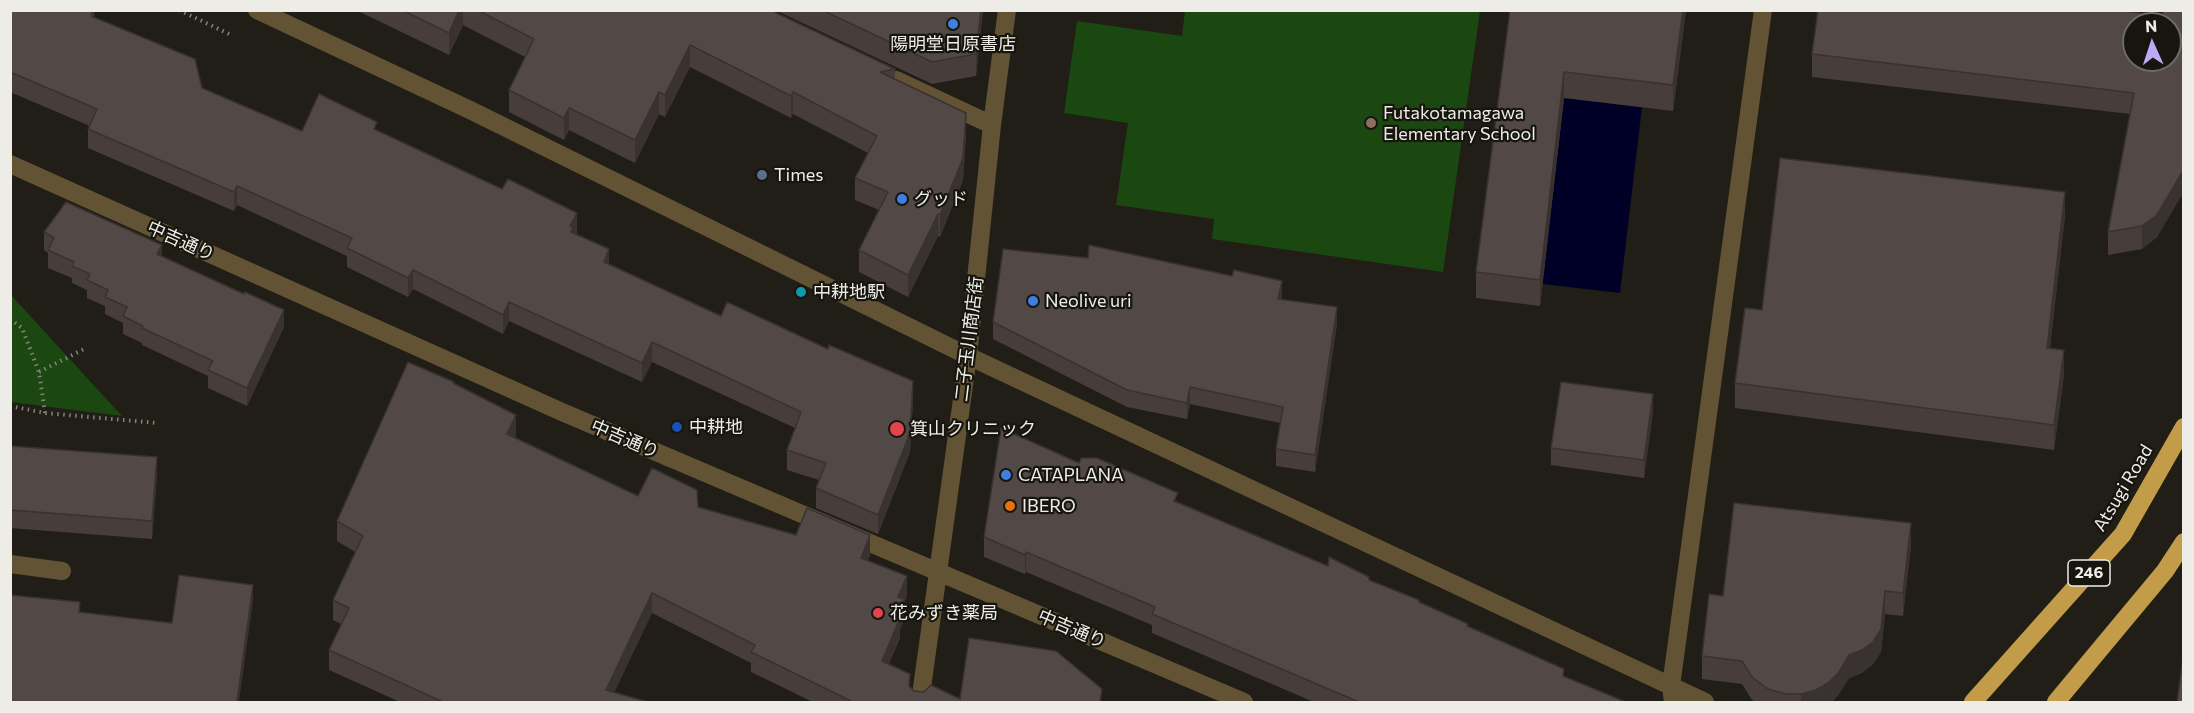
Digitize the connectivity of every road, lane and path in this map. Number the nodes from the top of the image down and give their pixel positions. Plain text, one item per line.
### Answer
1 (257, 10) edge
2 (1007, 10) edge
3 (1763, 10) edge
4 (875, 70) edge
5 (992, 125) junction
6 (10, 164) edge
7 (10, 318) edge
8 (86, 348) dead end
9 (968, 356) junction
10 (39, 372) junction
11 (10, 406) edge
12 (45, 413) junction
13 (157, 423) dead end
14 (2184, 427) edge
15 (2184, 542) edge
16 (10, 564) edge
17 (62, 571) dead end
18 (939, 572) junction
19 (1672, 694) edge
20 (920, 702) edge
21 (1244, 702) edge
22 (1705, 702) edge
23 (1973, 702) edge
24 (2056, 702) edge

1 - 9 street
2 - 5 street, 二子玉川商店街
3 - 19 street
4 - 5 street
5 - 9 street, 二子玉川商店街
6 - 18 street, 中吉通り
7 - 10 path
8 - 10 path
9 - 18 street, 二子玉川商店街
9 - 19 street
10 - 12 path
11 - 12 path
12 - 13 path
14 - 23 highway, Atsugi Road / 246
15 - 24 highway
16 - 17 street
18 - 20 street, 二子玉川商店街
18 - 21 street, 中吉通り
19 - 22 street

